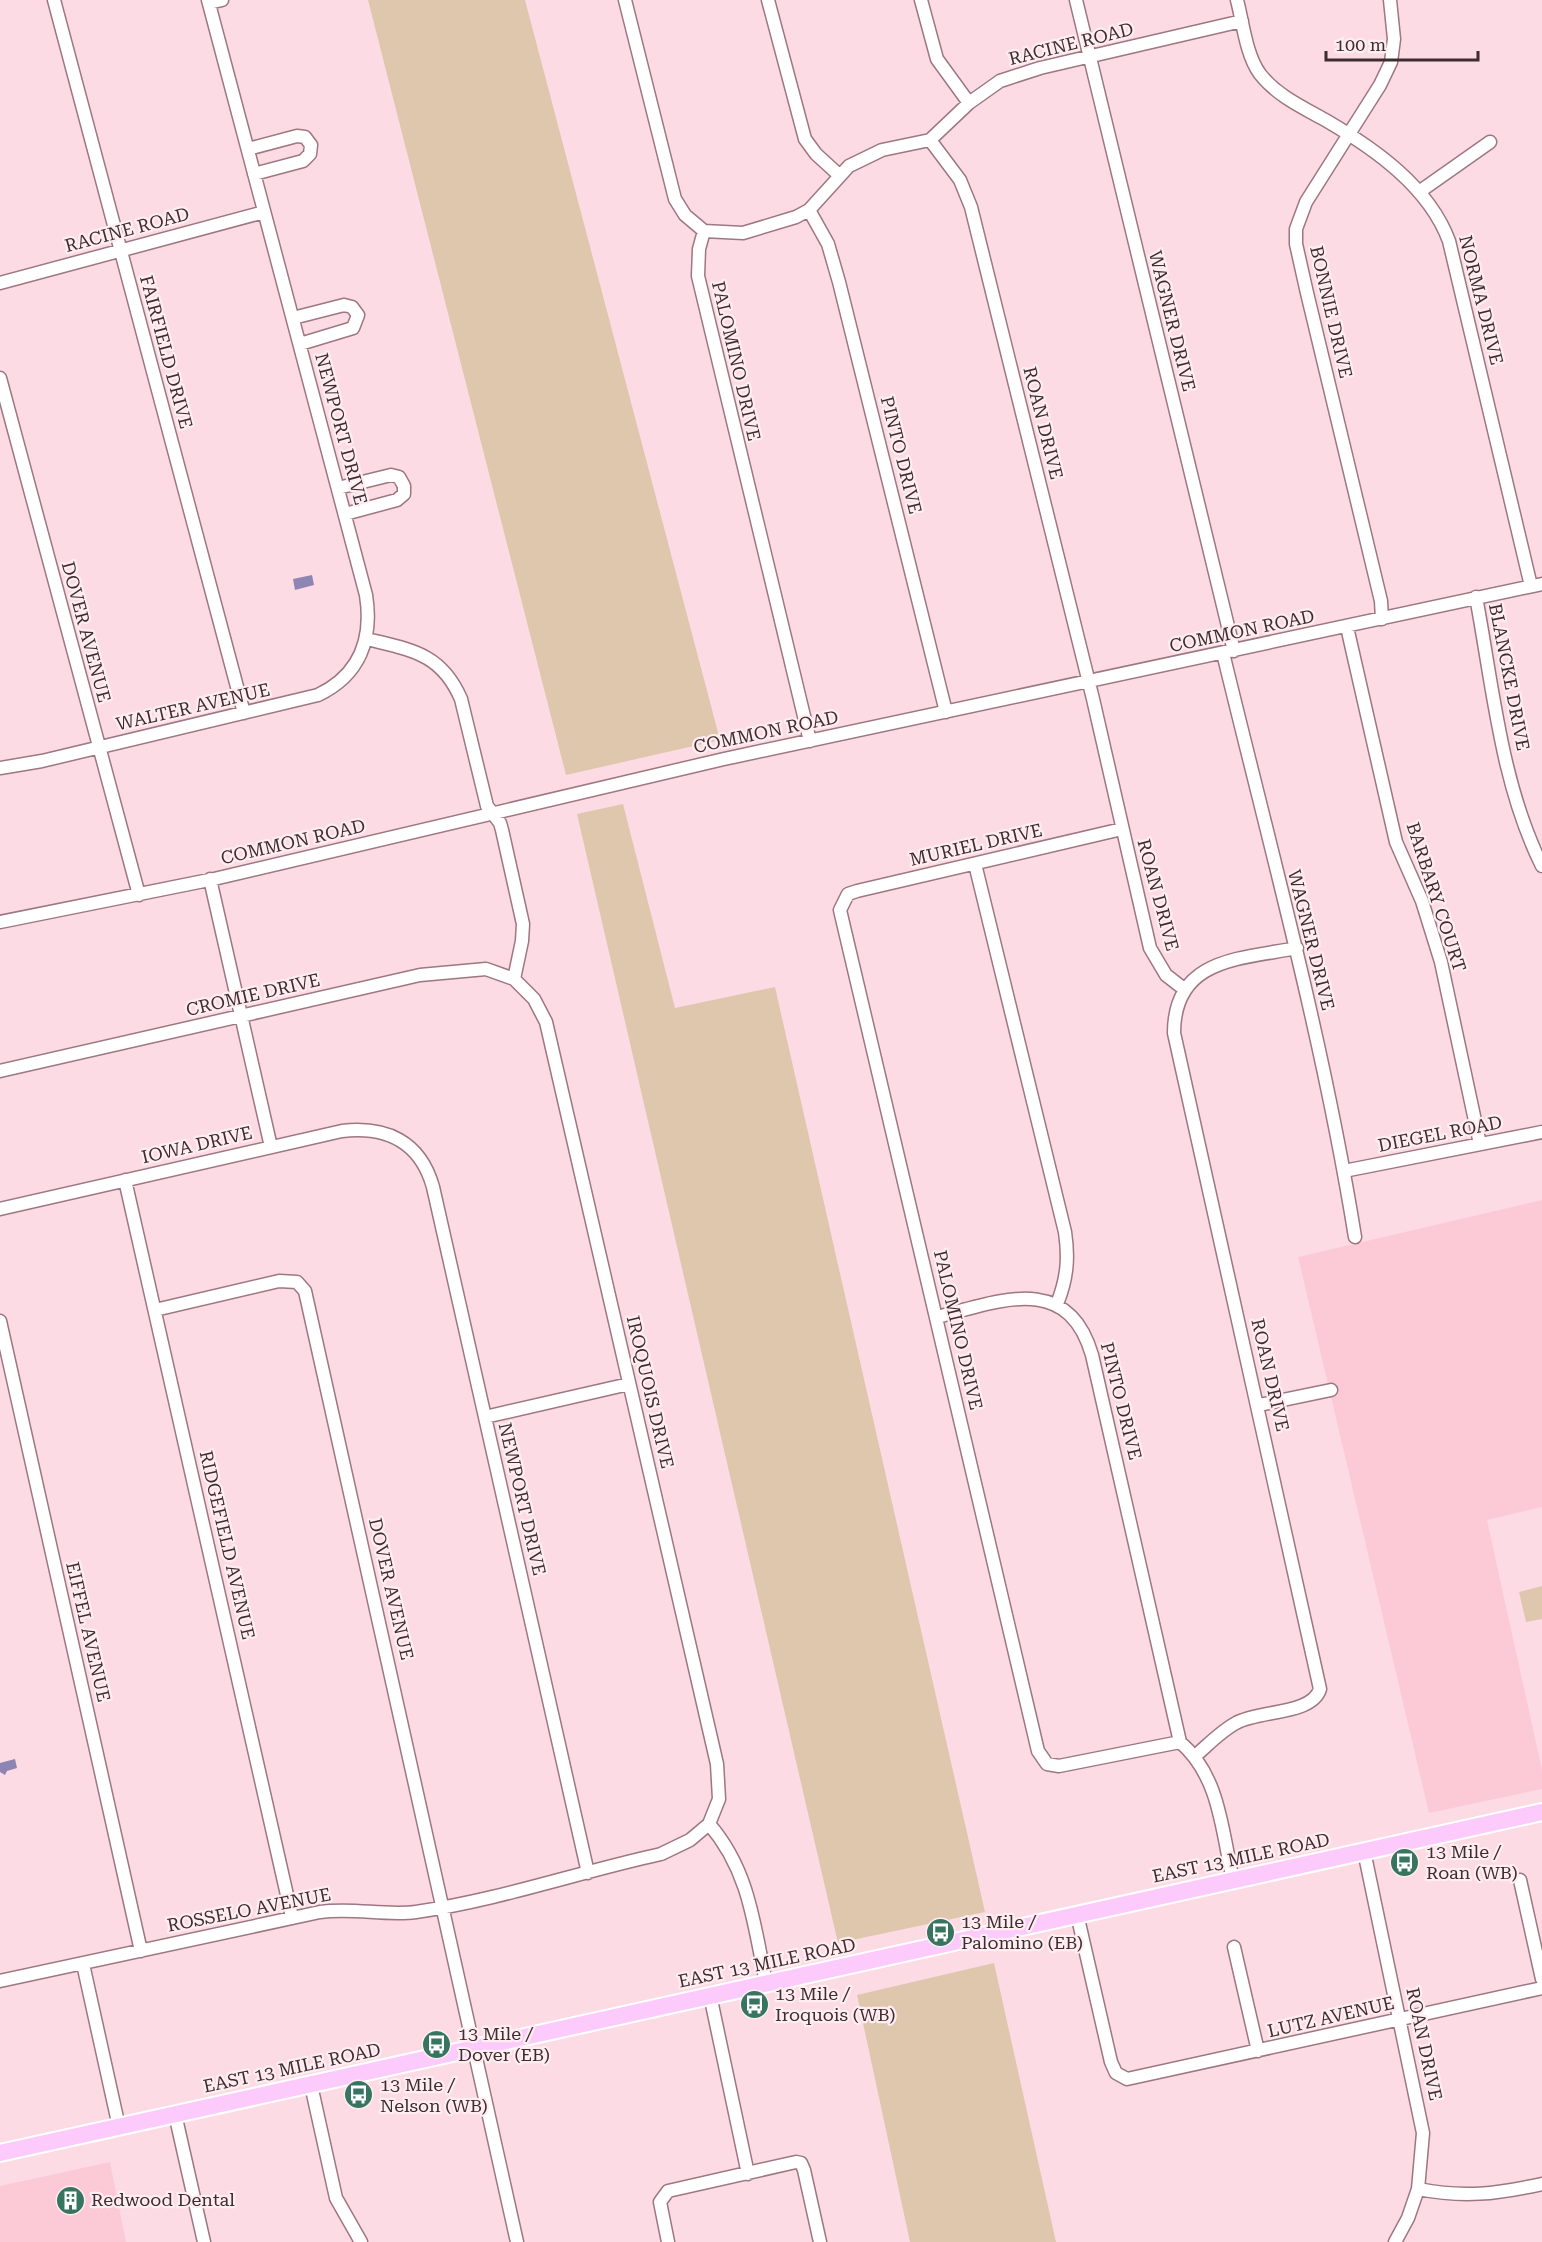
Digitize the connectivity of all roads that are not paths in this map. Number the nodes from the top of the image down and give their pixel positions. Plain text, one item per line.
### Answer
1 (54, 0) edge
2 (625, 0) edge
3 (768, 0) edge
4 (921, 0) edge
5 (1076, 0) edge
6 (1237, 0) edge
7 (1390, 0) edge
8 (213, 1) edge
9 (1242, 21) junction
10 (1090, 58) junction
11 (969, 103) junction
12 (1348, 134) junction
13 (930, 140) junction
14 (1490, 142) dead end
15 (248, 148) junction
16 (254, 174) junction
17 (839, 175) junction
18 (1419, 192) junction
19 (808, 210) junction
20 (264, 212) junction
21 (704, 231) junction
22 (120, 251) junction
23 (0, 283) edge
24 (293, 318) junction
25 (300, 344) junction
26 (0, 378) edge
27 (338, 488) junction
28 (345, 514) junction
29 (1537, 585) edge
30 (1476, 597) junction
31 (1382, 619) junction
32 (1347, 627) junction
33 (367, 639) junction
34 (1229, 652) junction
35 (1089, 682) junction
36 (946, 712) junction
37 (244, 713) junction
38 (810, 741) junction
39 (98, 747) junction
40 (0, 768) edge
41 (492, 813) junction
42 (1122, 829) junction
43 (975, 864) junction
44 (1542, 865) edge
45 (210, 879) junction
46 (139, 895) junction
47 (842, 902) joint
48 (0, 922) edge
49 (1297, 948) junction
50 (513, 979) junction
51 (1184, 989) junction
52 (242, 1016) junction
53 (0, 1071) edge
54 (1542, 1132) edge
55 (402, 1141) joint
56 (1480, 1144) junction
57 (271, 1147) junction
58 (1344, 1171) junction
59 (126, 1180) junction
60 (0, 1209) edge
61 (1355, 1236) dead end
62 (1057, 1304) junction
63 (155, 1310) junction
64 (937, 1317) junction
65 (0, 1321) edge
66 (629, 1384) junction
67 (1331, 1390) dead end
68 (1258, 1405) junction
69 (485, 1417) junction
70 (1180, 1742) junction
71 (1195, 1756) junction
72 (1542, 1812) edge
73 (709, 1824) junction
74 (1364, 1851) junction
75 (588, 1873) junction
76 (1233, 1880) junction
77 (1520, 1880) dead end
78 (443, 1906) junction
79 (1077, 1914) junction
80 (292, 1917) junction
81 (1234, 1947) dead end
82 (141, 1951) junction
83 (83, 1964) junction
84 (1542, 1979) edge
85 (0, 1982) edge
86 (766, 1983) junction
87 (1542, 1988) edge
88 (710, 1995) junction
89 (1401, 2020) junction
90 (475, 2048) junction
91 (1258, 2051) junction
92 (310, 2085) junction
93 (175, 2114) junction
94 (119, 2127) junction
95 (0, 2153) edge
96 (748, 2174) junction
97 (1542, 2184) edge
98 (1418, 2190) junction
99 (204, 2242) edge
100 (361, 2242) edge
101 (517, 2242) edge
102 (668, 2242) edge
103 (820, 2242) edge
104 (1395, 2242) edge

1 - 22 street, FAIRFIELD DRIVE
2 - 21 street
3 - 17 street
4 - 11 street
5 - 10 street, WAGNER DRIVE
6 - 9 street
7 - 12 street
8 - 15 street, NEWPORT DRIVE
9 - 10 street, RACINE ROAD
9 - 12 street
10 - 11 street, RACINE ROAD
10 - 34 street, WAGNER DRIVE
11 - 13 street, RACINE ROAD
12 - 18 street, NORMA DRIVE
12 - 31 street, BONNIE DRIVE
13 - 17 street
13 - 35 street, ROAN DRIVE
14 - 18 street
15 - 16 street, NEWPORT DRIVE
15 - 16 street
16 - 20 street, NEWPORT DRIVE
17 - 19 street
18 - 29 street, NORMA DRIVE
19 - 21 street
19 - 36 street, PINTO DRIVE
20 - 22 street, RACINE ROAD
20 - 24 street, NEWPORT DRIVE
21 - 38 street, PALOMINO DRIVE
22 - 23 street, RACINE ROAD
22 - 37 street, FAIRFIELD DRIVE
24 - 25 street, NEWPORT DRIVE
24 - 25 street
25 - 27 street, NEWPORT DRIVE
26 - 39 street, DOVER AVENUE
27 - 28 street, NEWPORT DRIVE
27 - 28 street
28 - 33 street, NEWPORT DRIVE
29 - 30 street, COMMON ROAD
30 - 31 street, COMMON ROAD
30 - 44 street, BLANCKE DRIVE
31 - 32 street, COMMON ROAD
32 - 34 street, COMMON ROAD
32 - 56 street, BARBARY COURT
33 - 37 street, WALTER AVENUE
33 - 41 street
34 - 35 street, COMMON ROAD
34 - 49 street, WAGNER DRIVE
35 - 36 street, COMMON ROAD
35 - 42 street, ROAN DRIVE
36 - 38 street, COMMON ROAD
37 - 39 street, WALTER AVENUE
38 - 41 street, COMMON ROAD
39 - 40 street, WALTER AVENUE
39 - 46 street, DOVER AVENUE
41 - 45 street, COMMON ROAD
41 - 50 street
42 - 43 street, MURIEL DRIVE
42 - 51 street, ROAN DRIVE
43 - 47 street, MURIEL DRIVE
43 - 62 street
45 - 46 street, COMMON ROAD
45 - 52 street
46 - 48 street, COMMON ROAD
47 - 64 street, PALOMINO DRIVE
49 - 51 street
49 - 58 street, WAGNER DRIVE
50 - 52 street, CROMIE DRIVE
50 - 66 street, IROQUOIS DRIVE
51 - 68 street, ROAN DRIVE
52 - 53 street, CROMIE DRIVE
52 - 57 street
54 - 56 street, DIEGEL ROAD
55 - 57 street, IOWA DRIVE
55 - 69 street, NEWPORT DRIVE
56 - 58 street, DIEGEL ROAD
57 - 59 street, IOWA DRIVE
58 - 61 street, WAGNER DRIVE
59 - 60 street, IOWA DRIVE
59 - 63 street, RIDGEFIELD AVENUE
62 - 64 street
62 - 70 street, PINTO DRIVE
63 - 78 street, DOVER AVENUE
63 - 80 street, RIDGEFIELD AVENUE
64 - 70 street, PALOMINO DRIVE
65 - 82 street, EIFFEL AVENUE
66 - 69 street
66 - 73 street, IROQUOIS DRIVE
67 - 68 street
68 - 71 street, ROAN DRIVE
69 - 75 street, NEWPORT DRIVE
70 - 71 street
71 - 76 street
72 - 74 main road, EAST 13 MILE ROAD
73 - 75 street, ROSSELO AVENUE
73 - 86 street
74 - 76 main road, EAST 13 MILE ROAD
74 - 89 street, ROAN DRIVE
75 - 78 street, ROSSELO AVENUE
76 - 79 main road, EAST 13 MILE ROAD
77 - 84 street
78 - 80 street, ROSSELO AVENUE
78 - 90 street, DOVER AVENUE
79 - 86 main road, EAST 13 MILE ROAD
79 - 91 street, LUTZ AVENUE
80 - 82 street, ROSSELO AVENUE
81 - 91 street
82 - 83 street, ROSSELO AVENUE
83 - 85 street, ROSSELO AVENUE
83 - 94 street
86 - 88 main road, EAST 13 MILE ROAD
87 - 89 street, LUTZ AVENUE
88 - 90 main road, EAST 13 MILE ROAD
88 - 96 street
89 - 91 street, LUTZ AVENUE
89 - 98 street, ROAN DRIVE
90 - 92 main road, EAST 13 MILE ROAD
90 - 101 street
92 - 93 main road, EAST 13 MILE ROAD
92 - 100 street
93 - 94 main road, EAST 13 MILE ROAD
93 - 99 street
94 - 95 main road, EAST 13 MILE ROAD
96 - 102 street
96 - 103 street
97 - 98 street
98 - 104 street, ROAN DRIVE

